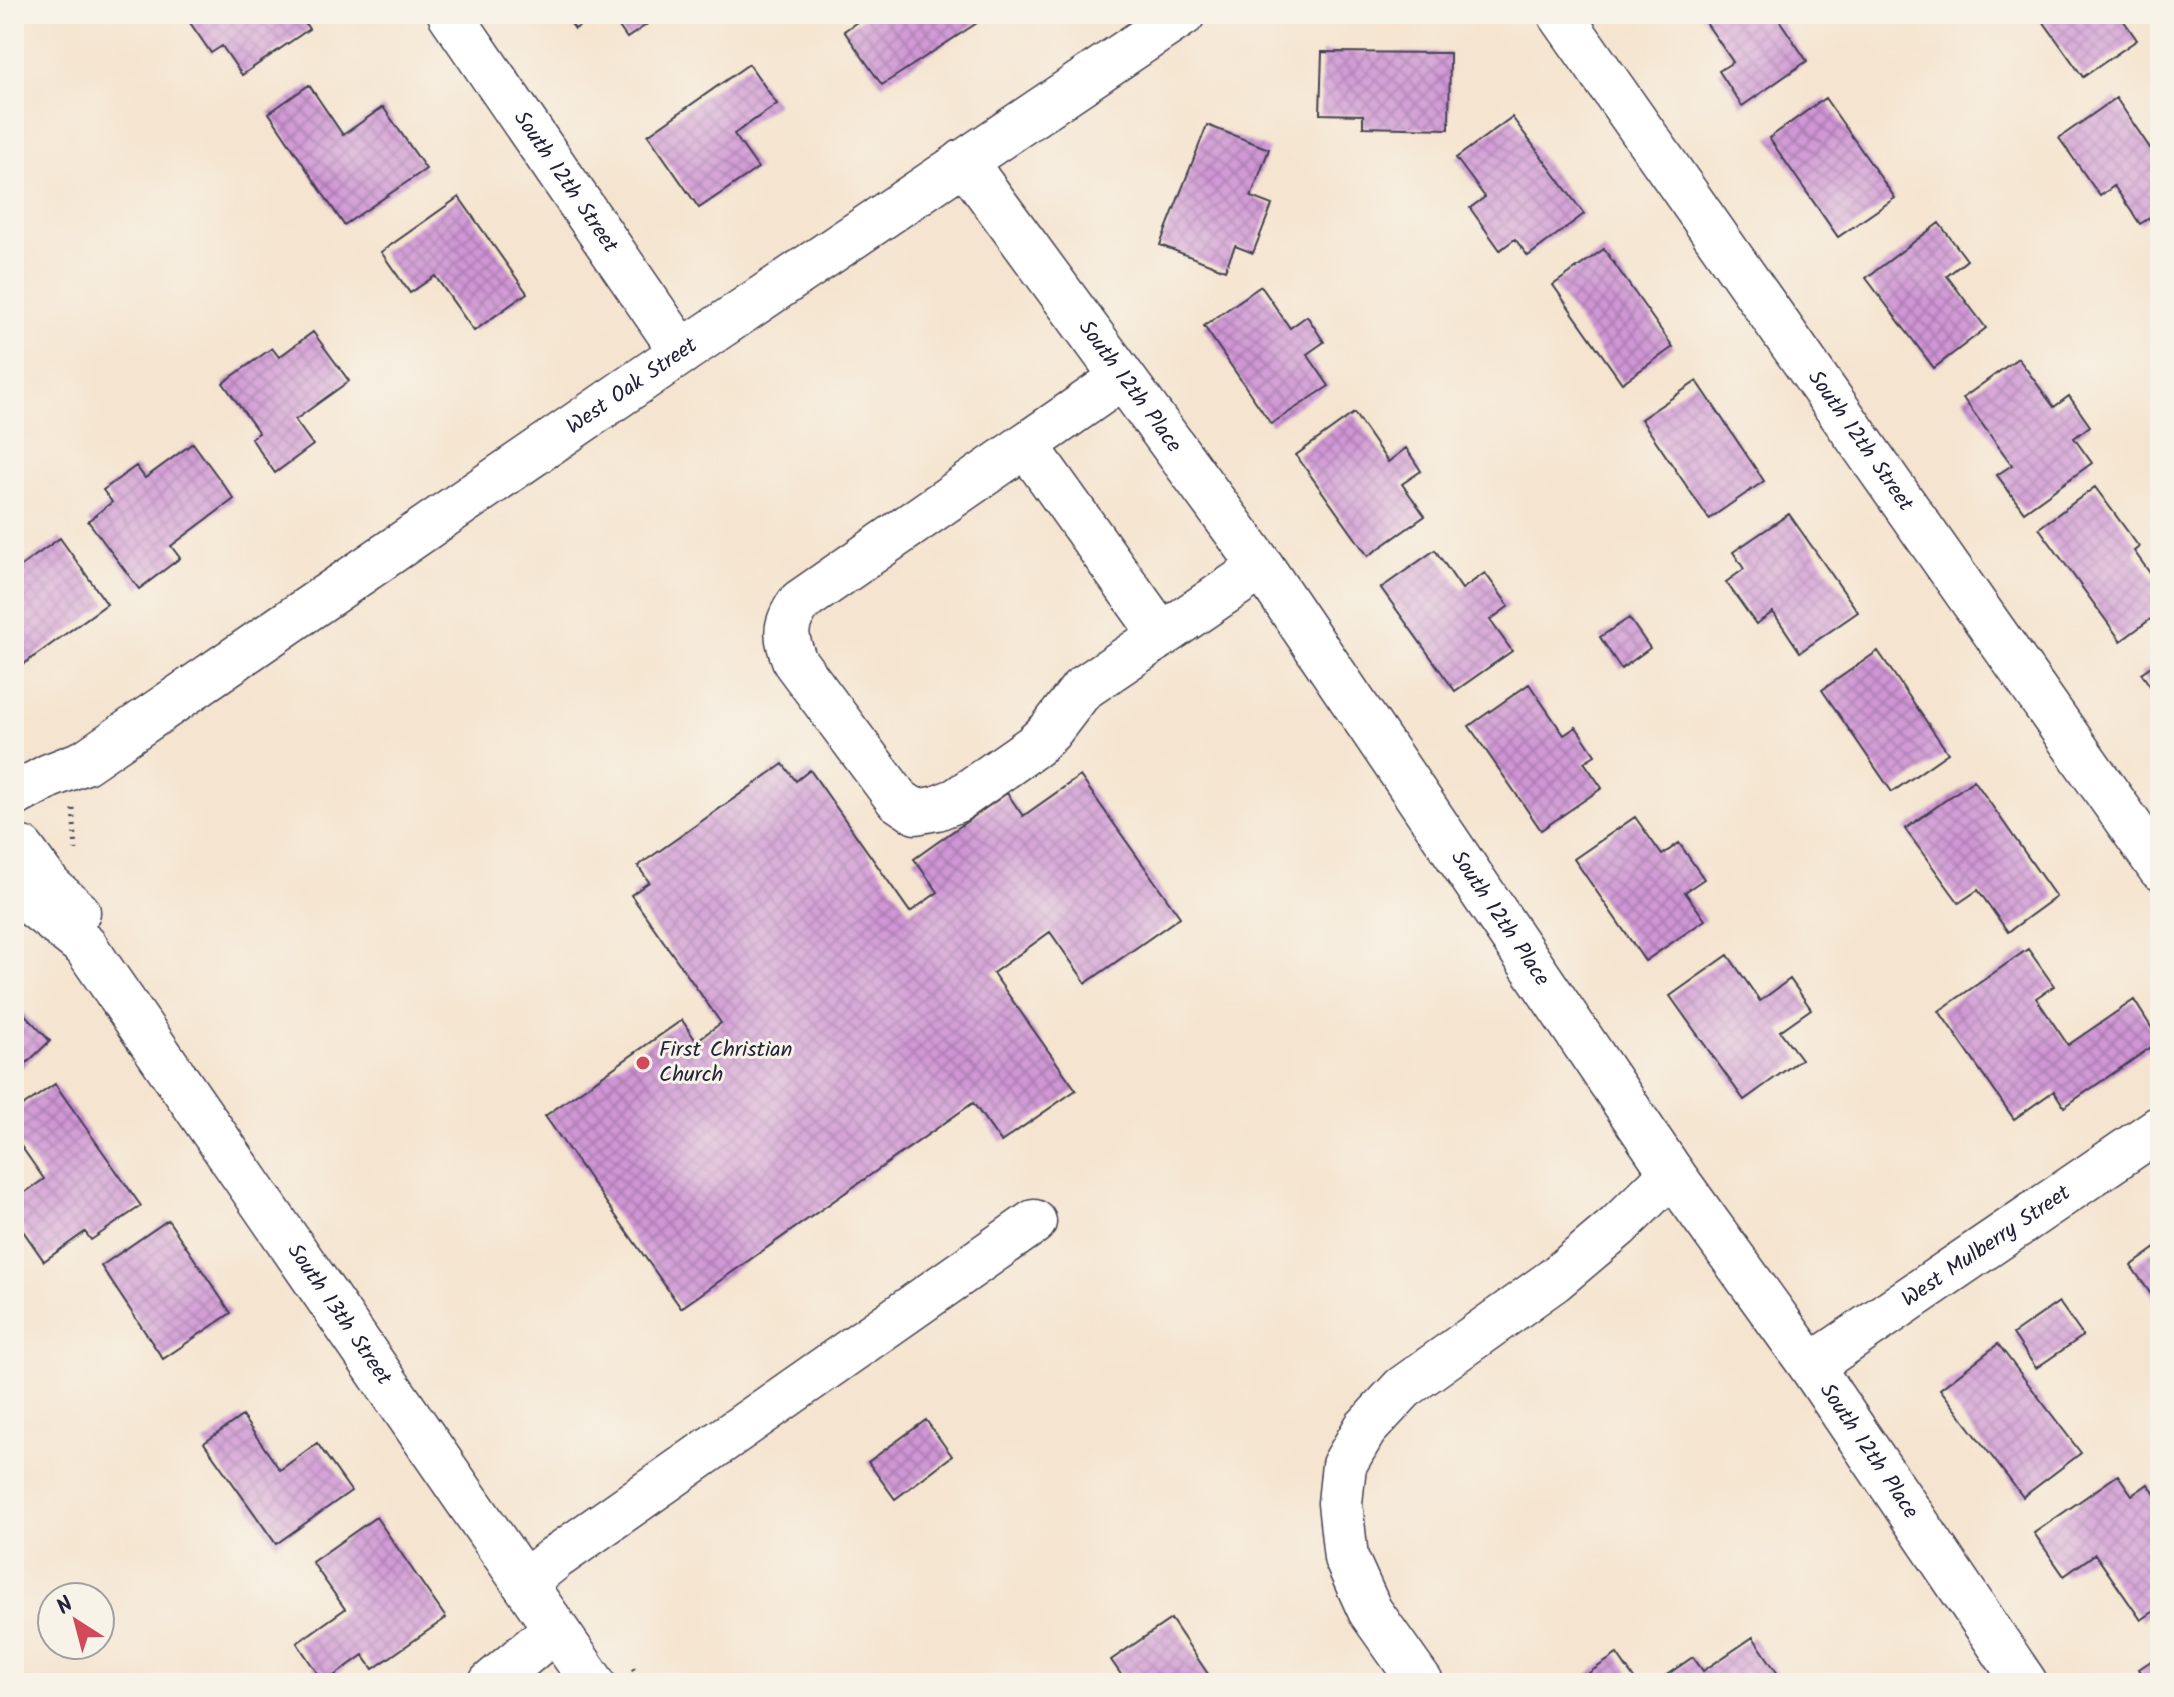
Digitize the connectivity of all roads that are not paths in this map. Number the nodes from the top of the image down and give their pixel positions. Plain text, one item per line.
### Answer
1 (450, 14) edge
2 (1183, 14) edge
3 (1560, 14) edge
4 (964, 161) junction
5 (682, 352) junction
6 (1122, 378) junction
7 (1026, 445) junction
8 (1262, 567) junction
9 (1161, 634) junction
10 (17, 840) edge
11 (2160, 868) edge
12 (2160, 1128) edge
13 (1672, 1173) junction
14 (1034, 1222) dead end
15 (1811, 1366) junction
16 (524, 1583) junction
17 (554, 1630) junction
18 (491, 1683) edge
19 (593, 1683) edge
20 (1421, 1683) edge
21 (2025, 1683) edge

1 - 5 street, South 12th Street
2 - 4 street, West Oak Street
3 - 11 street, South 12th Street
4 - 5 street, West Oak Street
4 - 6 street, South 12th Place
5 - 10 street, West Oak Street
6 - 7 street
6 - 8 street, South 12th Place
7 - 9 street
7 - 9 street
8 - 9 street
8 - 13 street, South 12th Place
10 - 16 street, South 13th Street
12 - 15 street, West Mulberry Street
13 - 15 street, South 12th Place
13 - 20 street
14 - 16 street
15 - 21 street, South 12th Place
16 - 17 street, South 13th Street
17 - 18 street
17 - 19 street, South 13th Street

